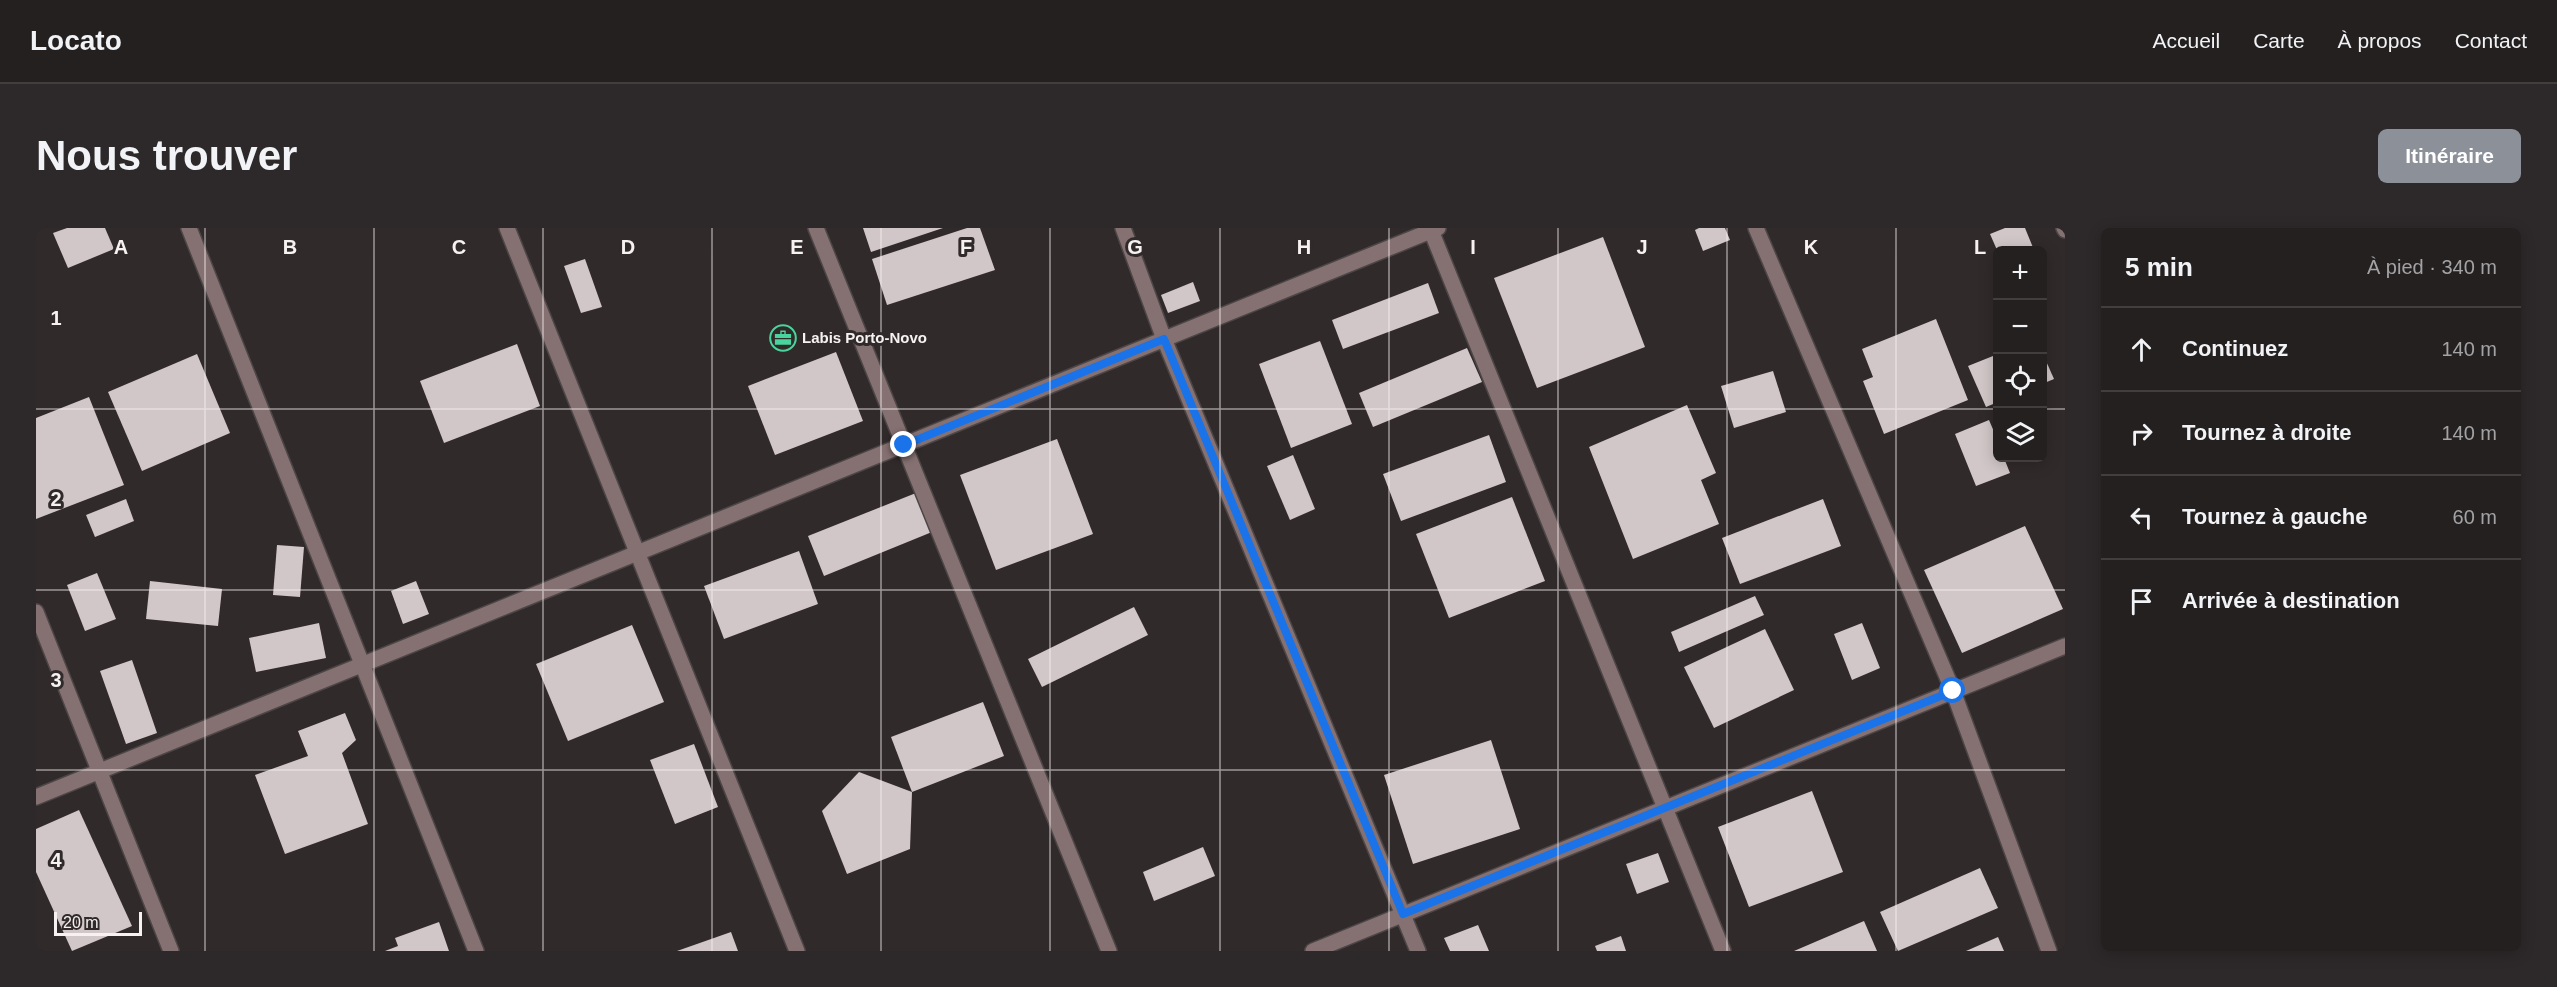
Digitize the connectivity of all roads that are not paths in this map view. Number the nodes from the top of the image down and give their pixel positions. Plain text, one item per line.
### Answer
1 (189, 228) edge
2 (507, 228) edge
3 (816, 228) edge
4 (1123, 228) edge
5 (1756, 228) edge
6 (1433, 229) edge
7 (1164, 339) junction
8 (904, 445) junction
9 (638, 553) junction
10 (36, 612) edge
11 (2065, 646) edge
12 (362, 664) junction
13 (1953, 691) junction
14 (99, 771) junction
15 (36, 797) edge
16 (1665, 808) junction
17 (1403, 914) junction
18 (171, 951) edge
19 (476, 951) edge
20 (797, 951) edge
21 (1109, 951) edge
22 (1313, 951) edge
23 (1418, 951) edge
24 (1723, 951) edge
25 (2049, 951) edge

1 - 12 street
2 - 9 street
3 - 8 street
4 - 7 street
5 - 13 street
6 - 7 street
6 - 16 street
7 - 8 street
7 - 17 street
8 - 9 street
8 - 21 street
9 - 12 street
9 - 20 street
10 - 14 street
11 - 13 street
12 - 14 street
12 - 19 street
13 - 16 street
13 - 25 street
14 - 15 street
14 - 18 street
16 - 17 street
16 - 24 street
17 - 22 street
17 - 23 street

